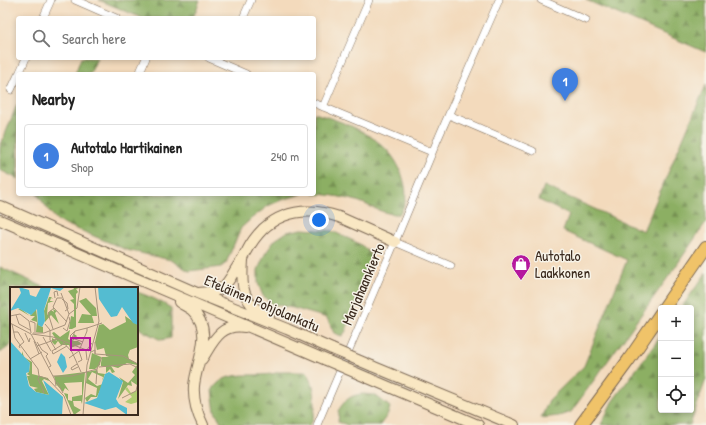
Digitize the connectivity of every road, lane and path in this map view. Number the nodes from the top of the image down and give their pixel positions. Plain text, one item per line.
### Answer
1 (51, 0) edge
2 (75, 0) edge
3 (250, 0) edge
4 (369, 0) edge
5 (499, 0) edge
6 (541, 0) edge
7 (44, 16) edge
8 (111, 16) edge
9 (244, 16) edge
10 (586, 20) dead end
11 (25, 60) edge
12 (145, 60) edge
13 (225, 61) edge
14 (19, 72) edge
15 (141, 72) edge
16 (243, 72) edge
17 (16, 79) edge
18 (11, 90) dead end
19 (316, 104) edge
20 (323, 107) junction
21 (449, 115) junction
22 (533, 151) dead end
23 (432, 152) junction
24 (0, 206) edge
25 (0, 220) edge
26 (395, 242) junction
27 (706, 247) edge
28 (243, 260) junction
29 (451, 266) dead end
30 (154, 286) junction
31 (198, 293) junction
32 (666, 305) edge
33 (658, 317) edge
34 (252, 328) junction
35 (287, 329) junction
36 (200, 362) junction
37 (203, 425) edge
38 (317, 425) edge
39 (478, 425) edge
40 (514, 425) edge
41 (581, 425) edge

1 - 7 street
2 - 8 street
3 - 9 street
4 - 20 street
5 - 21 street, Marjahaankierto
6 - 10 street
11 - 14 street
12 - 15 street
13 - 16 street
17 - 18 street
19 - 20 street
20 - 23 street
21 - 22 street
21 - 23 street, Marjahaankierto
23 - 26 street, Marjahaankierto
24 - 31 main road, Eteläinen Pohjolankatu
25 - 30 main road, Eteläinen Pohjolankatu
26 - 28 main road
26 - 29 street
26 - 38 street, Marjahaankierto
27 - 32 highway
28 - 31 main road
28 - 35 main road
30 - 34 main road, Eteläinen Pohjolankatu
30 - 36 main road
31 - 35 main road, Eteläinen Pohjolankatu
33 - 41 highway
34 - 36 main road
34 - 39 main road, Eteläinen Pohjolankatu, bridge
35 - 40 main road, Eteläinen Pohjolankatu, bridge
36 - 37 main road

